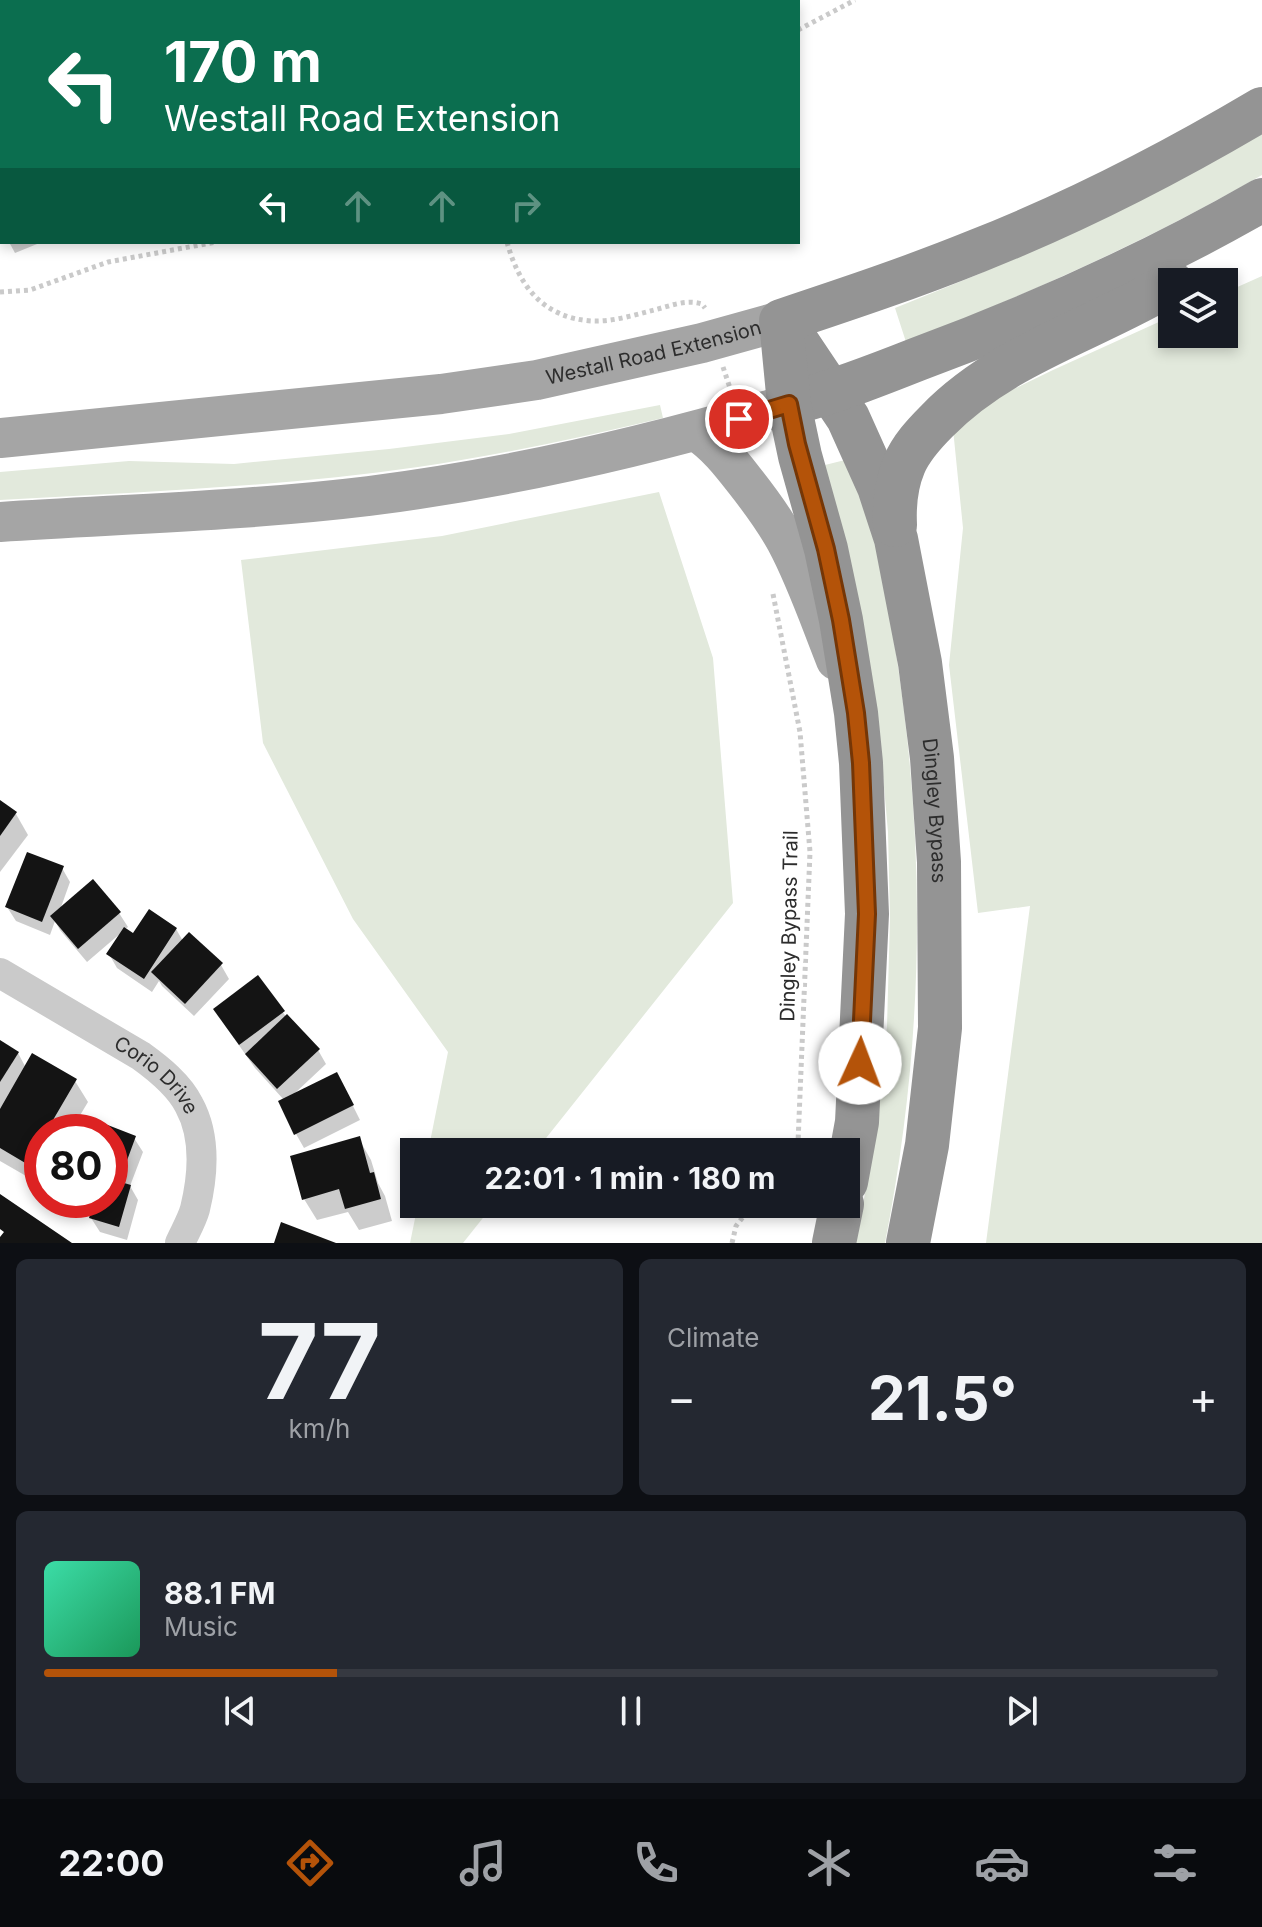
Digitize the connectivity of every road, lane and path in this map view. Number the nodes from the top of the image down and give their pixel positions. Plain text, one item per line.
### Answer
1 (855, 0) edge
2 (800, 29) edge
3 (1262, 109) edge
4 (1262, 200) edge
5 (1262, 216) edge
6 (205, 244) edge
7 (508, 244) edge
8 (1196, 268) edge
9 (1158, 291) edge
10 (0, 292) edge
11 (782, 321) junction
12 (715, 339) junction
13 (831, 392) junction
14 (789, 404) junction
15 (739, 419) junction
16 (696, 431) junction
17 (0, 438) edge
18 (0, 522) edge
19 (896, 539) junction
20 (773, 593) dead end
21 (856, 713) junction
22 (0, 973) edge
23 (798, 1138) edge
24 (854, 1138) edge
25 (742, 1218) edge
26 (839, 1218) edge
27 (180, 1243) edge
28 (732, 1243) edge
29 (834, 1243) edge
30 (908, 1243) edge

1 - 2 path
3 - 11 highway, Westall Road Extension
4 - 13 highway
5 - 8 highway
6 - 10 path
7 - 12 path
9 - 19 highway
11 - 12 main road, Westall Road Extension
11 - 13 highway, Dingley Bypass
11 - 14 highway
12 - 15 path
12 - 17 main road, Westall Road Extension
13 - 14 highway
13 - 19 highway, Dingley Bypass
14 - 15 main road
14 - 21 highway
15 - 16 main road
16 - 18 main road
16 - 21 main road
19 - 30 highway, Dingley Bypass
20 - 23 path, Dingley Bypass Trail
21 - 24 highway
22 - 27 street, Corio Drive
25 - 28 path
26 - 29 highway

